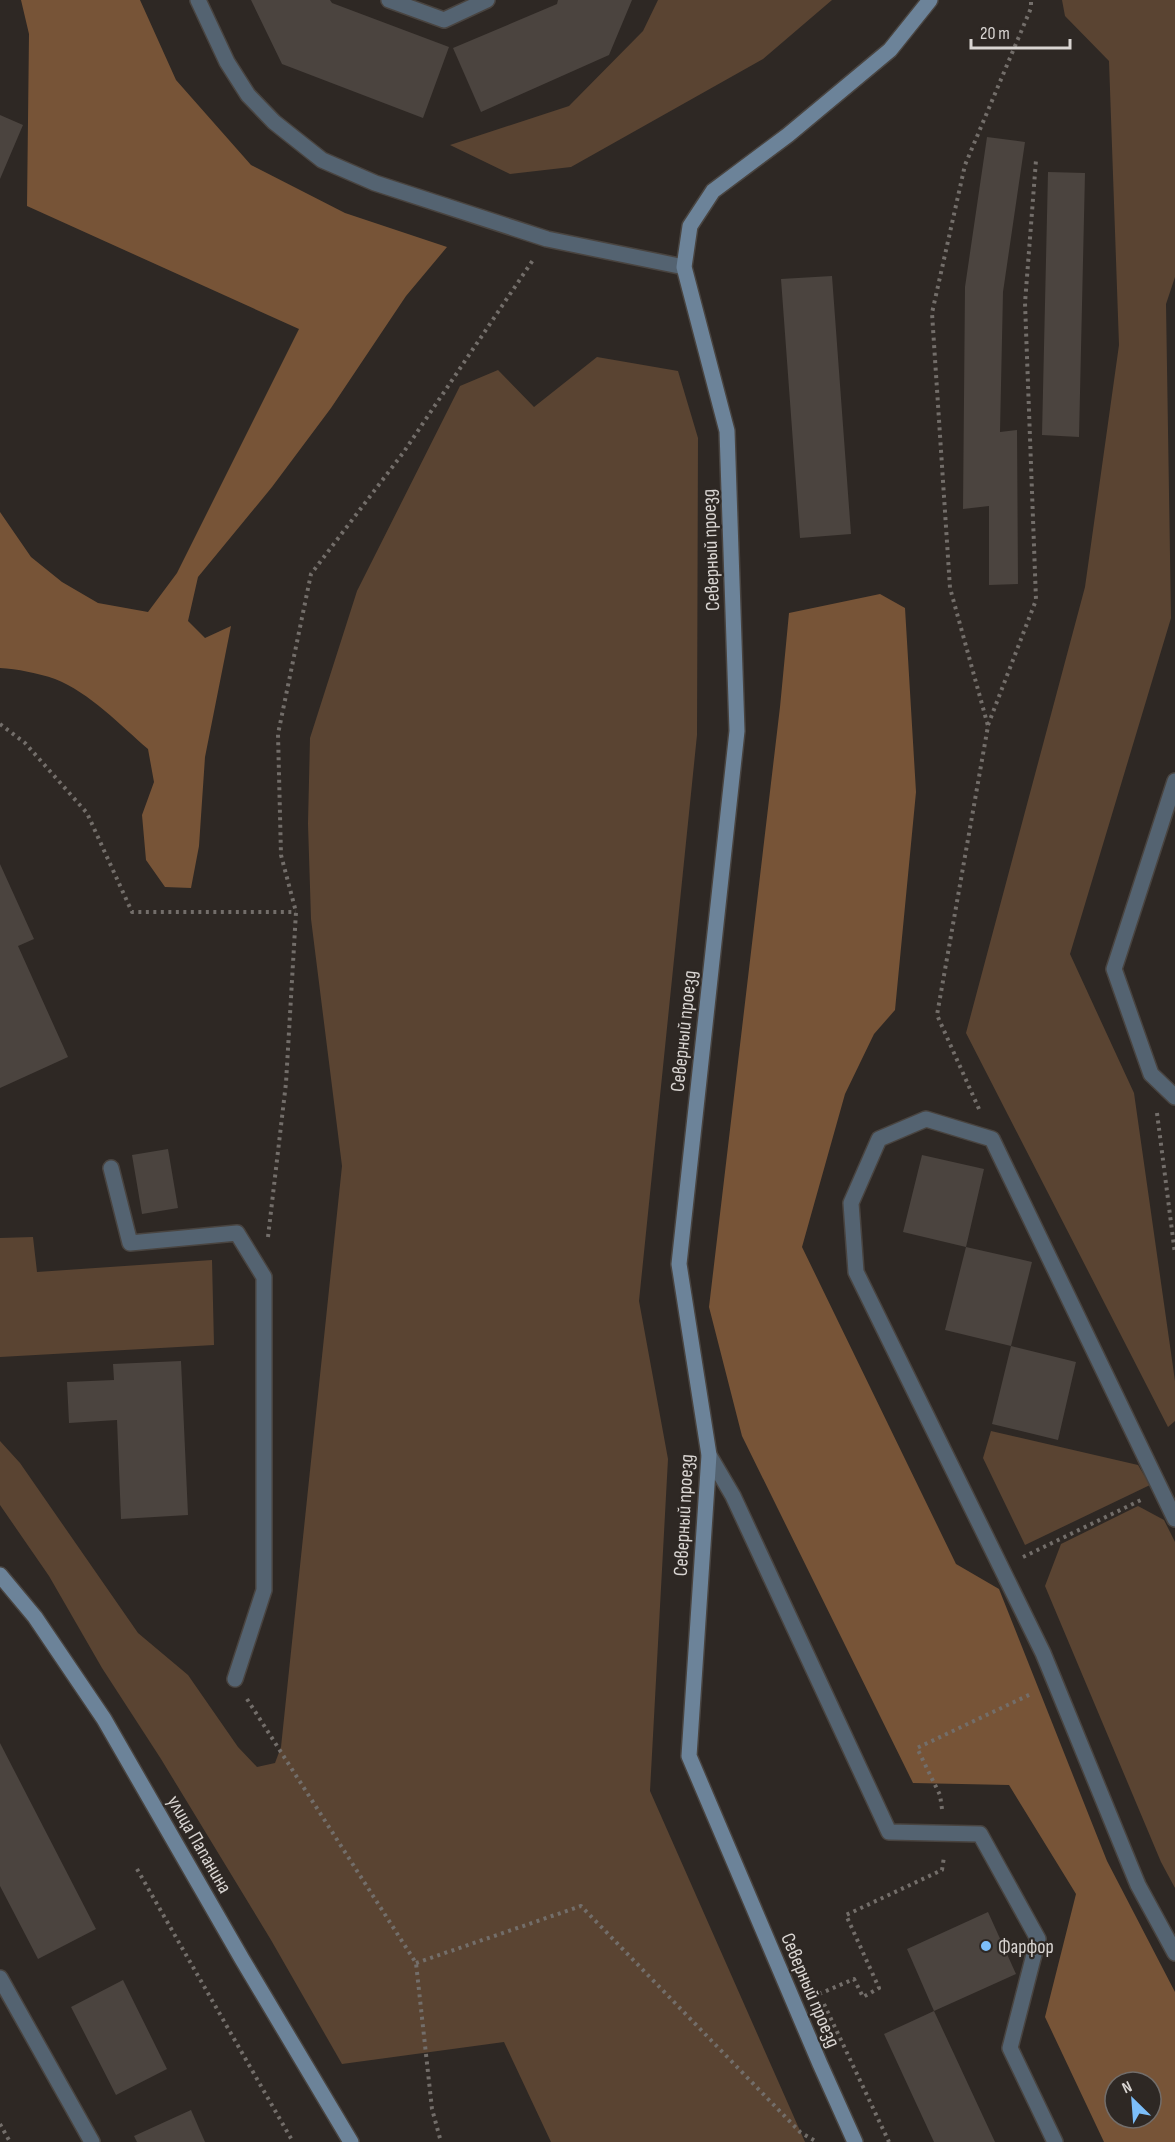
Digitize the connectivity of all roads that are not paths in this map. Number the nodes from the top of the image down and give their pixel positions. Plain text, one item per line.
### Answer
1 (198, 0) edge
2 (389, 0) edge
3 (487, 0) edge
4 (930, 0) edge
5 (684, 267) junction
6 (1175, 782) edge
7 (1175, 1097) edge
8 (111, 1168) dead end
9 (709, 1455) junction
10 (1175, 1519) edge
11 (0, 1575) edge
12 (235, 1680) road end
13 (1175, 1953) edge
14 (0, 1978) edge
15 (92, 2142) edge
16 (351, 2142) edge
17 (855, 2142) edge
18 (1055, 2142) edge

1 - 5 street
2 - 3 street
4 - 5 street, Северный проезд
5 - 9 street, Северный проезд
6 - 7 street
8 - 12 street
9 - 17 street, Северный проезд
9 - 18 street
10 - 13 street
11 - 16 street, улица Папанина
14 - 15 street

